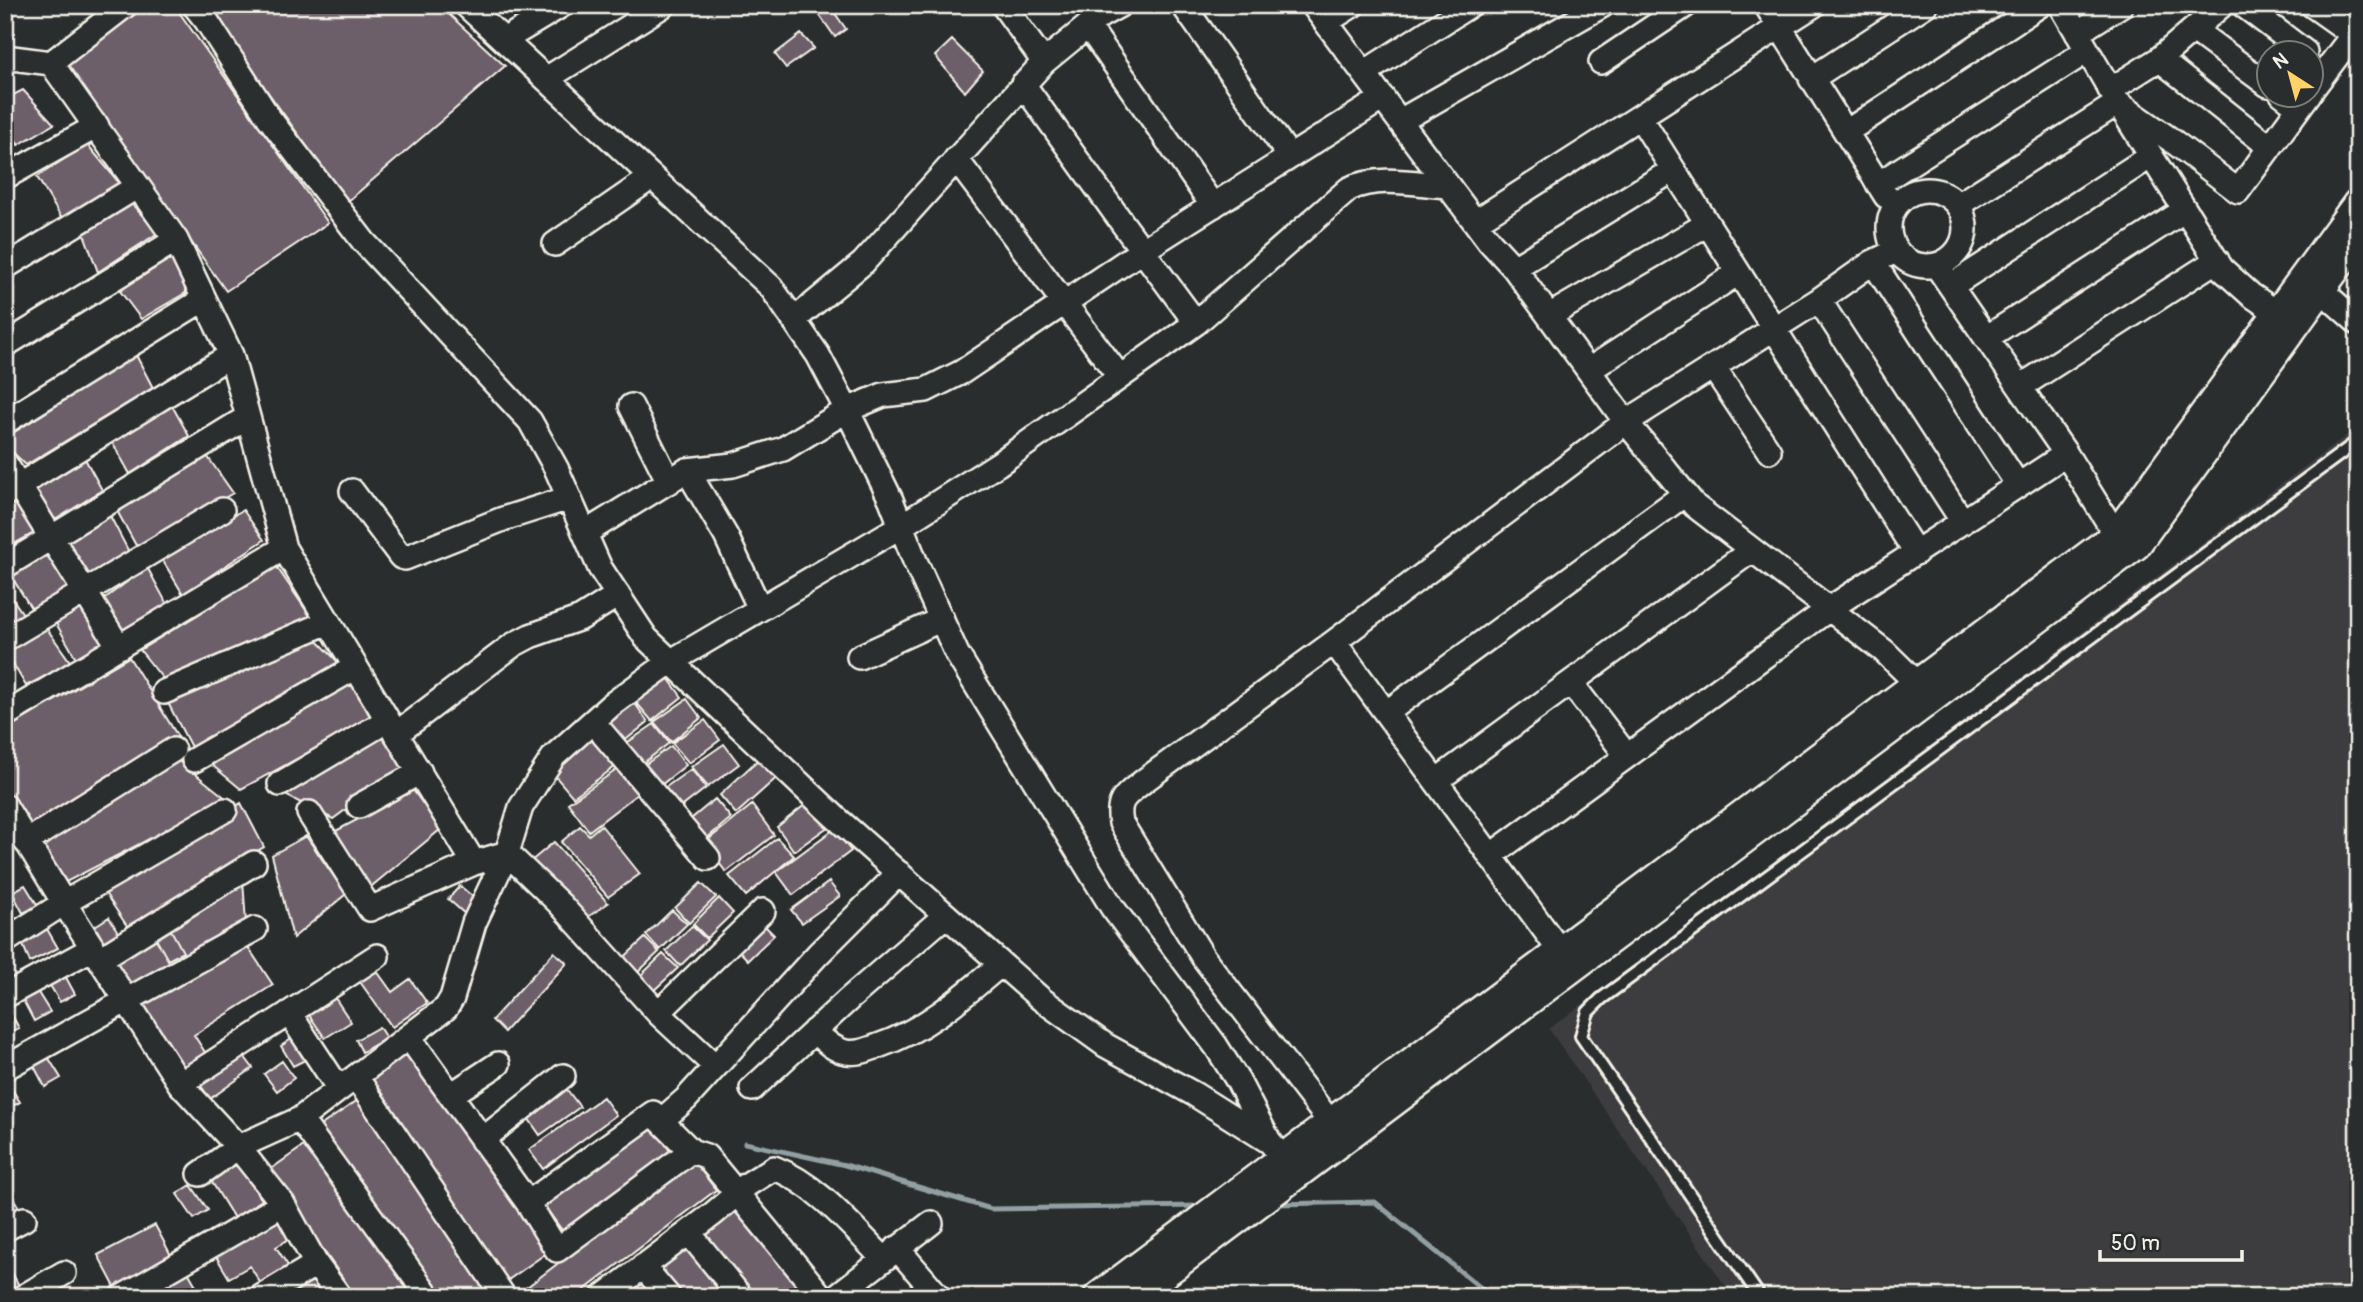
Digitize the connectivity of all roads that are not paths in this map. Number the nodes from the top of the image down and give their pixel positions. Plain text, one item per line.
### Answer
1 (125, 5) edge
2 (194, 5) edge
3 (466, 5) edge
4 (562, 5) edge
5 (664, 5) edge
6 (1003, 5) edge
7 (1120, 5) edge
8 (1183, 5) edge
9 (1353, 5) edge
10 (1470, 5) edge
11 (1603, 5) edge
12 (1686, 5) edge
13 (1766, 5) edge
14 (1814, 5) edge
15 (1925, 5) edge
16 (2040, 5) edge
17 (2061, 5) edge
18 (2121, 5) edge
19 (2222, 5) edge
20 (2242, 5) edge
21 (2312, 5) edge
22 (1572, 13) edge
23 (1320, 14) edge
24 (1093, 16) edge
25 (1780, 28) junction
26 (2194, 30) junction
27 (2356, 31) edge
28 (2286, 38) edge
29 (504, 40) junction
30 (2082, 42) junction
31 (5, 57) edge
32 (2324, 59) edge
33 (2160, 60) junction
34 (1044, 62) junction
35 (1601, 62) dead end
36 (51, 63) junction
37 (1364, 73) junction
38 (2254, 74) edge
39 (547, 79) junction
40 (1811, 79) junction
41 (1023, 84) junction
42 (2114, 96) junction
43 (1383, 99) junction
44 (2293, 108) edge
45 (1640, 117) junction
46 (1400, 121) junction
47 (97, 126) junction
48 (1846, 132) junction
49 (2270, 147) junction
50 (2151, 156) junction
51 (1290, 158) junction
52 (956, 159) junction
53 (1673, 170) junction
54 (5, 177) edge
55 (652, 177) junction
56 (1878, 184) junction
57 (138, 186) junction
58 (1448, 186) junction
59 (2358, 203) edge
60 (1958, 205) junction
61 (1213, 206) junction
62 (1894, 208) junction
63 (2185, 210) junction
64 (1475, 222) junction
65 (1707, 224) junction
66 (2358, 238) edge
67 (176, 240) junction
68 (555, 244) dead end
69 (1143, 250) junction
70 (1896, 251) junction
71 (2217, 260) junction
72 (1873, 262) junction
73 (1936, 265) junction
74 (5, 267) edge
75 (1514, 268) junction
76 (1738, 273) junction
77 (1951, 286) junction
78 (2320, 290) junction
79 (204, 299) junction
80 (1819, 300) junction
81 (1065, 303) junction
82 (1549, 316) junction
83 (2286, 319) junction
84 (794, 320) junction
85 (1196, 323) junction
86 (2358, 323) edge
87 (1773, 329) junction
88 (1986, 338) junction
89 (5, 345) edge
90 (231, 355) junction
91 (1713, 367) junction
92 (1589, 370) junction
93 (1119, 376) junction
94 (2020, 387) junction
95 (631, 406) dead end
96 (848, 410) junction
97 (248, 417) junction
98 (5, 422) edge
99 (1626, 422) junction
100 (2358, 441) edge
101 (1769, 451) dead end
102 (2066, 454) junction
103 (5, 463) edge
104 (678, 476) junction
105 (2018, 485) junction
106 (12, 490) edge
107 (352, 491) dead end
108 (1685, 494) junction
109 (569, 498) junction
110 (222, 510) dead end
111 (1963, 522) junction
112 (901, 526) junction
113 (585, 533) junction
114 (2116, 535) junction
115 (52, 537) junction
116 (284, 548) junction
117 (1752, 550) junction
118 (1916, 553) junction
119 (5, 566) edge
120 (86, 592) junction
121 (618, 595) junction
122 (760, 609) junction
123 (1829, 609) junction
124 (942, 619) junction
125 (328, 621) junction
126 (5, 639) edge
127 (1334, 642) junction
128 (119, 647) junction
129 (859, 657) dead end
130 (670, 662) junction
131 (356, 667) junction
132 (1571, 683) junction
133 (1925, 690) junction
134 (164, 692) dead end
135 (1386, 713) junction
136 (5, 715) edge
137 (593, 722) junction
138 (392, 727) junction
139 (1627, 756) junction
140 (420, 772) junction
141 (1436, 781) junction
142 (279, 784) dead end
143 (5, 806) edge
144 (359, 806) dead end
145 (225, 810) dead end
146 (309, 813) dead end
147 (26, 842) junction
148 (506, 853) junction
149 (1490, 856) junction
150 (708, 858) dead end
151 (254, 863) dead end
152 (474, 863) junction
153 (899, 873) junction
154 (64, 903) junction
155 (763, 911) dead end
156 (946, 915) junction
157 (255, 929) dead end
158 (5, 941) edge
159 (1560, 951) junction
160 (96, 954) junction
161 (377, 956) dead end
162 (1000, 965) junction
163 (5, 996) edge
164 (127, 1002) junction
165 (289, 1013) junction
166 (658, 1013) junction
167 (814, 1031) junction
168 (409, 1037) junction
169 (498, 1064) dead end
170 (715, 1066) junction
171 (5, 1068) edge
172 (563, 1076) dead end
173 (348, 1083) junction
174 (180, 1084) junction
175 (752, 1089) dead end
176 (451, 1095) junction
177 (300, 1119) junction
178 (662, 1120) junction
179 (1330, 1122) junction
180 (482, 1140) junction
181 (238, 1147) junction
182 (691, 1151) junction
183 (1282, 1163) junction
184 (200, 1174) dead end
185 (737, 1194) junction
186 (528, 1203) junction
187 (283, 1204) junction
188 (1216, 1221) junction
189 (930, 1223) dead end
190 (689, 1233) junction
191 (890, 1253) junction
192 (316, 1264) junction
193 (643, 1266) junction
194 (64, 1273) dead end
195 (836, 1295) edge
196 (23, 1297) edge
197 (122, 1297) edge
198 (261, 1297) edge
199 (340, 1297) edge
200 (429, 1297) edge
201 (504, 1297) edge
202 (603, 1297) edge
203 (668, 1297) edge
204 (741, 1297) edge
205 (939, 1297) edge
206 (1098, 1297) edge
207 (1133, 1297) edge
208 (1760, 1297) edge

1 - 36 street
2 - 109 street
3 - 29 street
4 - 29 street
5 - 39 street
6 - 34 street
7 - 24 street
8 - 51 street
9 - 23 street
10 - 37 street
11 - 22 street
12 - 35 street
13 - 25 street
14 - 25 street
15 - 40 street
16 - 48 street
17 - 30 street
18 - 30 street
19 - 26 street
20 - 28 street
21 - 27 street
22 - 46 street
23 - 37 street
24 - 34 street
24 - 61 street
25 - 40 street
25 - 45 street
26 - 33 street
26 - 38 street
27 - 32 street
29 - 39 street
30 - 42 street
30 - 56 street
31 - 36 street
33 - 42 street
33 - 49 street
34 - 41 street
36 - 47 street
37 - 43 street
39 - 55 street
40 - 48 street
41 - 52 street
41 - 69 street
42 - 49 street
42 - 50 street
42 - 60 street
43 - 46 street
43 - 51 street
44 - 49 street
45 - 53 street
45 - 64 street
46 - 58 street
47 - 54 street
47 - 57 street
48 - 56 street
50 - 63 street
50 - 77 street
51 - 61 street
52 - 81 street
52 - 84 street
53 - 65 street
53 - 75 street
55 - 68 street
55 - 84 street
56 - 62 street
57 - 67 street
57 - 74 street
58 - 64 street
58 - 85 street
59 - 83 street
60 - 62 street
60 - 73 street
61 - 69 street
62 - 70 street
63 - 71 street
63 - 88 street
64 - 75 street
65 - 76 street
65 - 82 street
66 - 78 street
67 - 79 street
67 - 89 street
69 - 81 street
69 - 85 street
70 - 72 street
70 - 73 street
71 - 83 street
71 - 94 street
72 - 80 street
72 - 105 street
73 - 77 street
75 - 82 street
76 - 87 street
76 - 92 street
77 - 88 street
78 - 83 street
78 - 86 street
79 - 90 street
79 - 98 street
80 - 87 street
80 - 111 street
81 - 93 street
81 - 96 street
82 - 92 street
83 - 114 street
83 - 133 street
84 - 96 street
85 - 93 street
87 - 91 street
87 - 118 street
88 - 94 street
90 - 97 street
90 - 106 street
91 - 99 street
91 - 101 street
92 - 99 street
93 - 112 street
94 - 102 street
95 - 104 street
96 - 104 street
96 - 112 street
97 - 115 street
97 - 116 street
99 - 108 street
99 - 127 street
100 - 208 lane
102 - 105 street
102 - 114 street
103 - 106 street
104 - 113 street
104 - 122 street
105 - 111 street
106 - 115 street
107 - 109 street
108 - 117 street
108 - 135 street
109 - 113 street
110 - 120 street
111 - 118 street
112 - 122 street
112 - 124 street
113 - 121 street
114 - 133 street
115 - 119 street
115 - 120 street
116 - 125 street
116 - 128 street
117 - 123 street
117 - 132 street
118 - 123 street
120 - 126 street
120 - 128 street
121 - 130 street
121 - 138 street
122 - 130 street
123 - 133 street
123 - 139 street
124 - 129 street
124 - 183 street
125 - 131 street
125 - 134 street
127 - 135 street
127 - 179 street
128 - 136 street
130 - 137 street
130 - 153 street
131 - 138 street
131 - 147 street
132 - 139 street
132 - 141 street
133 - 159 street
133 - 183 street
135 - 141 street
137 - 148 street
137 - 150 street
138 - 140 street
138 - 142 street
139 - 149 street
140 - 144 street
140 - 152 street
141 - 149 street
143 - 147 street
145 - 154 street
146 - 152 street
147 - 154 street
148 - 152 street
148 - 166 street
148 - 168 street
149 - 159 street
151 - 160 street
153 - 156 street
153 - 170 street
154 - 158 street
154 - 160 street
155 - 166 street
156 - 162 street
156 - 167 street
157 - 164 street
159 - 179 street
160 - 163 street
160 - 164 street
161 - 165 street
162 - 167 street
162 - 183 street
164 - 171 street
164 - 174 street
165 - 173 street
165 - 174 street
166 - 170 street
167 - 175 street
168 - 173 street
168 - 176 street
169 - 176 street
170 - 178 street
172 - 180 street
173 - 177 street
173 - 201 street
174 - 181 street
176 - 180 street
177 - 181 street
177 - 200 street
178 - 182 street
178 - 186 street
179 - 183 street
180 - 186 street
181 - 184 street
181 - 187 street
182 - 185 street
182 - 186 street
183 - 188 street
185 - 190 street
185 - 191 street
185 - 195 street
187 - 192 street
187 - 197 street
188 - 206 street
188 - 207 street
189 - 191 street
190 - 193 street
190 - 204 street
191 - 195 street
191 - 205 street
192 - 198 street
192 - 199 street
193 - 202 street
193 - 203 street
194 - 196 street

